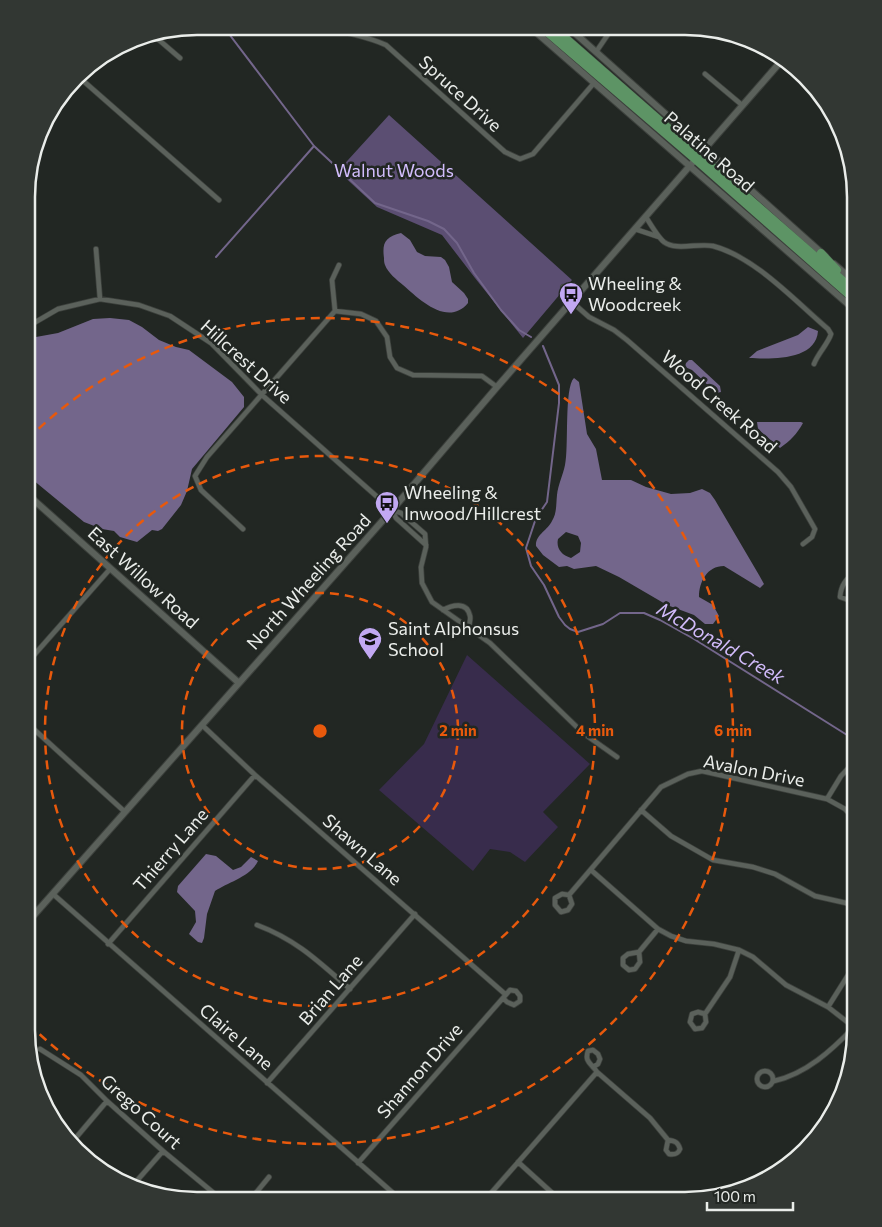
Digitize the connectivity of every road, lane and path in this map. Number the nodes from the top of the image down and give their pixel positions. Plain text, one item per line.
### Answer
1 (356, 35) edge
2 (539, 35) edge
3 (551, 35) edge
4 (562, 35) edge
5 (577, 35) edge
6 (608, 35) edge
7 (159, 40) edge
8 (596, 52) junction
9 (180, 58) dead end
10 (778, 65) edge
11 (705, 74) dead end
12 (84, 81) edge
13 (594, 83) junction
14 (742, 105) junction
15 (700, 155) junction
16 (690, 167) junction
17 (219, 200) dead end
18 (646, 217) junction
19 (635, 229) junction
20 (659, 237) junction
21 (96, 249) dead end
22 (821, 253) junction
23 (339, 265) dead end
24 (847, 275) edge
25 (847, 281) edge
26 (847, 283) edge
27 (563, 287) dead end
28 (847, 293) edge
29 (100, 299) junction
30 (574, 300) junction
31 (847, 303) edge
32 (335, 311) junction
33 (35, 323) edge
34 (814, 364) dead end
35 (497, 387) junction
36 (262, 395) junction
37 (35, 501) edge
38 (392, 510) junction
39 (243, 530) dead end
40 (803, 544) dead end
41 (110, 569) junction
42 (847, 578) edge
43 (847, 600) edge
44 (443, 610) junction
45 (469, 628) junction
46 (35, 655) edge
47 (239, 683) junction
48 (202, 725) junction
49 (35, 730) edge
50 (617, 757) dead end
51 (847, 770) edge
52 (255, 775) junction
53 (827, 799) junction
54 (641, 810) junction
55 (847, 811) edge
56 (125, 812) junction
57 (591, 870) junction
58 (53, 894) junction
59 (569, 895) junction
60 (847, 903) edge
61 (35, 914) edge
62 (415, 914) junction
63 (257, 925) dead end
64 (658, 929) junction
65 (108, 944) junction
66 (739, 950) junction
67 (639, 952) junction
68 (847, 977) edge
69 (350, 989) junction
70 (504, 996) joint
71 (828, 1007) junction
72 (705, 1014) dead end
73 (847, 1022) edge
74 (847, 1035) edge
75 (40, 1049) dead end
76 (594, 1066) dead end
77 (597, 1072) junction
78 (774, 1081) dead end
79 (268, 1083) junction
80 (108, 1101) junction
81 (77, 1137) edge
82 (668, 1140) dead end
83 (163, 1151) junction
84 (518, 1162) junction
85 (358, 1163) junction
86 (269, 1177) dead end
87 (137, 1181) edge
88 (212, 1192) edge
89 (257, 1192) edge
90 (392, 1192) edge
91 (492, 1192) edge
92 (551, 1192) edge

1 - 13 street, Spruce Drive
2 - 13 main road
3 - 15 highway, Palatine Road
4 - 15 highway, Palatine Road
5 - 8 main road
6 - 8 street
7 - 9 street
8 - 15 main road
10 - 14 main road, North Wheeling Road
11 - 14 street
12 - 17 street
13 - 16 main road
14 - 15 main road, North Wheeling Road
15 - 16 main road, North Wheeling Road
15 - 22 main road
15 - 26 highway, Palatine Road
15 - 28 highway, Palatine Road
16 - 18 main road, North Wheeling Road
16 - 31 main road
18 - 19 main road, North Wheeling Road
18 - 20 street
19 - 20 street
19 - 30 main road, North Wheeling Road
20 - 34 street
21 - 29 street
22 - 24 main road
22 - 25 highway
23 - 32 street
27 - 30 street
29 - 33 street, Hillcrest Drive
29 - 36 street, Hillcrest Drive
30 - 35 main road, North Wheeling Road
30 - 40 street, Wood Creek Road
32 - 35 street
32 - 36 street
35 - 38 main road, North Wheeling Road
36 - 38 street, Hillcrest Drive
36 - 39 street
37 - 41 main road, East Willow Road
38 - 44 street, Hillcrest Drive
38 - 47 main road, North Wheeling Road
41 - 46 street
41 - 47 main road, East Willow Road
42 - 43 street
44 - 45 street
44 - 45 street
45 - 50 street
47 - 48 main road, North Wheeling Road
48 - 52 street, Shawn Lane
48 - 56 main road, North Wheeling Road
49 - 56 street
51 - 53 street
52 - 62 street, Shawn Lane
52 - 65 street, Thierry Lane
53 - 54 street, Avalon Drive
53 - 55 street, Avalon Drive
54 - 57 street, Avalon Drive
54 - 60 street
56 - 58 main road, North Wheeling Road
57 - 59 street, Avalon Drive
57 - 64 street
58 - 61 main road, North Wheeling Road
58 - 65 street, Claire Lane
59 - 59 street
62 - 69 street, Brian Lane
62 - 70 street, Shawn Lane
63 - 69 street
64 - 66 street
64 - 67 street
65 - 79 street, Claire Lane
66 - 71 street
66 - 72 street
67 - 67 street
68 - 71 street
69 - 79 street, Brian Lane
70 - 85 street, Shannon Drive
71 - 73 street
74 - 78 street
75 - 80 street, Grego Court
76 - 77 street
77 - 82 street
77 - 84 street
79 - 85 street, Claire Lane
80 - 81 street
80 - 83 street, Grego Court
83 - 87 street
83 - 88 street, Grego Court
84 - 91 street
84 - 92 street
85 - 90 street, Claire Lane
86 - 89 street

